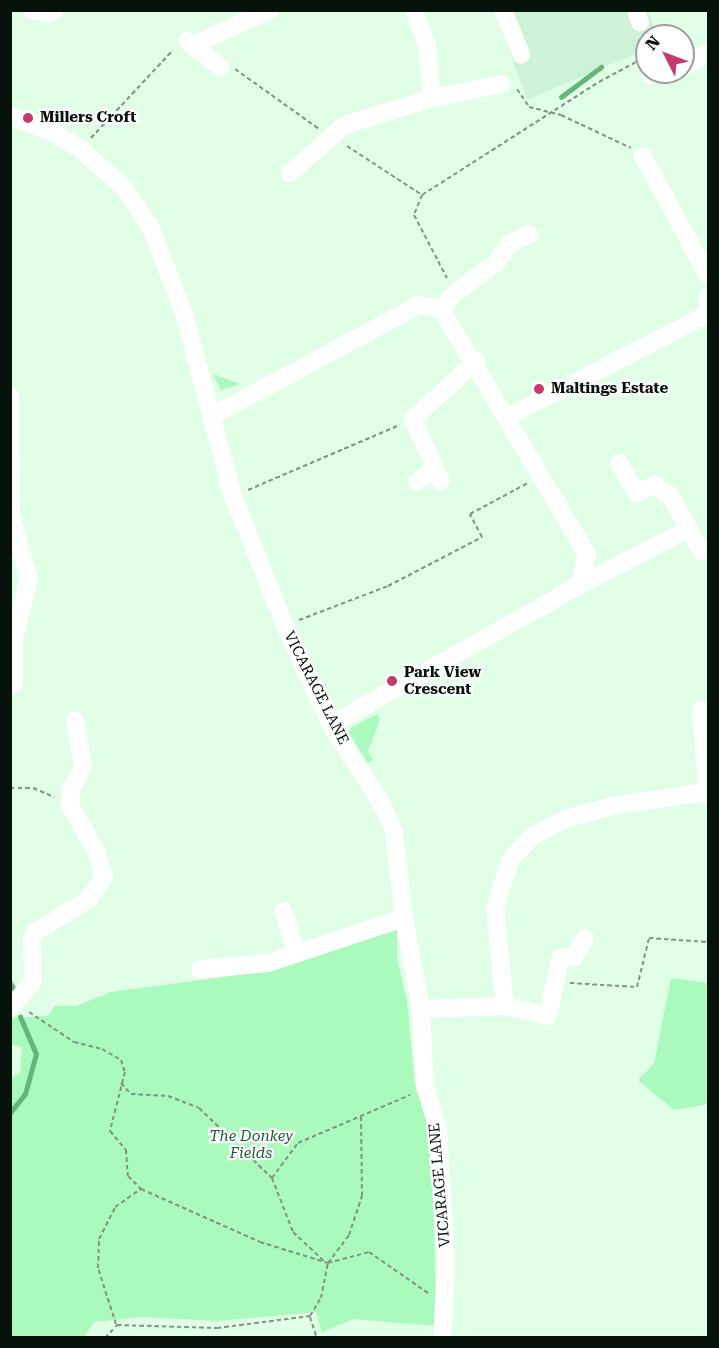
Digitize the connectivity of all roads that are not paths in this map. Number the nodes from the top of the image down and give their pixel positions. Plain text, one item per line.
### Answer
1 (31, 10) edge
2 (55, 10) edge
3 (414, 10) edge
4 (503, 10) edge
5 (268, 11) edge
6 (521, 54) dead end
7 (221, 68) road end
8 (502, 84) dead end
9 (432, 98) junction
10 (10, 116) edge
11 (636, 152) road end
12 (290, 173) dead end
13 (529, 234) dead end
14 (708, 276) edge
15 (708, 296) edge
16 (441, 309) junction
17 (708, 315) edge
18 (476, 360) junction
19 (10, 397) edge
20 (214, 415) junction
21 (509, 416) junction
22 (12, 445) edge
23 (619, 464) dead end
24 (417, 482) dead end
25 (688, 529) junction
26 (701, 551) dead end
27 (580, 585) junction
28 (14, 684) dead end
29 (701, 710) dead end
30 (75, 722) dead end
31 (332, 725) junction
32 (708, 795) edge
33 (283, 911) dead end
34 (404, 918) junction
35 (585, 938) dead end
36 (297, 954) junction
37 (200, 969) dead end
38 (15, 1004) edge
39 (505, 1006) junction
40 (421, 1009) junction
41 (442, 1338) edge

1 - 2 street
3 - 9 street
4 - 6 street
5 - 7 street
8 - 9 street
9 - 12 street
10 - 20 street, VICARAGE LANE
11 - 14 street
13 - 16 street
15 - 17 street
16 - 18 street
16 - 20 street
17 - 21 street
18 - 21 street
18 - 24 street
19 - 22 street
20 - 31 street, VICARAGE LANE
21 - 27 street
22 - 28 street
23 - 25 street
25 - 26 street
25 - 27 street
27 - 31 street
29 - 32 street
30 - 38 street
31 - 34 street, VICARAGE LANE
32 - 39 street
33 - 36 street
34 - 36 street
34 - 40 street, VICARAGE LANE
35 - 39 street
36 - 37 street
39 - 40 street
40 - 41 street, VICARAGE LANE

